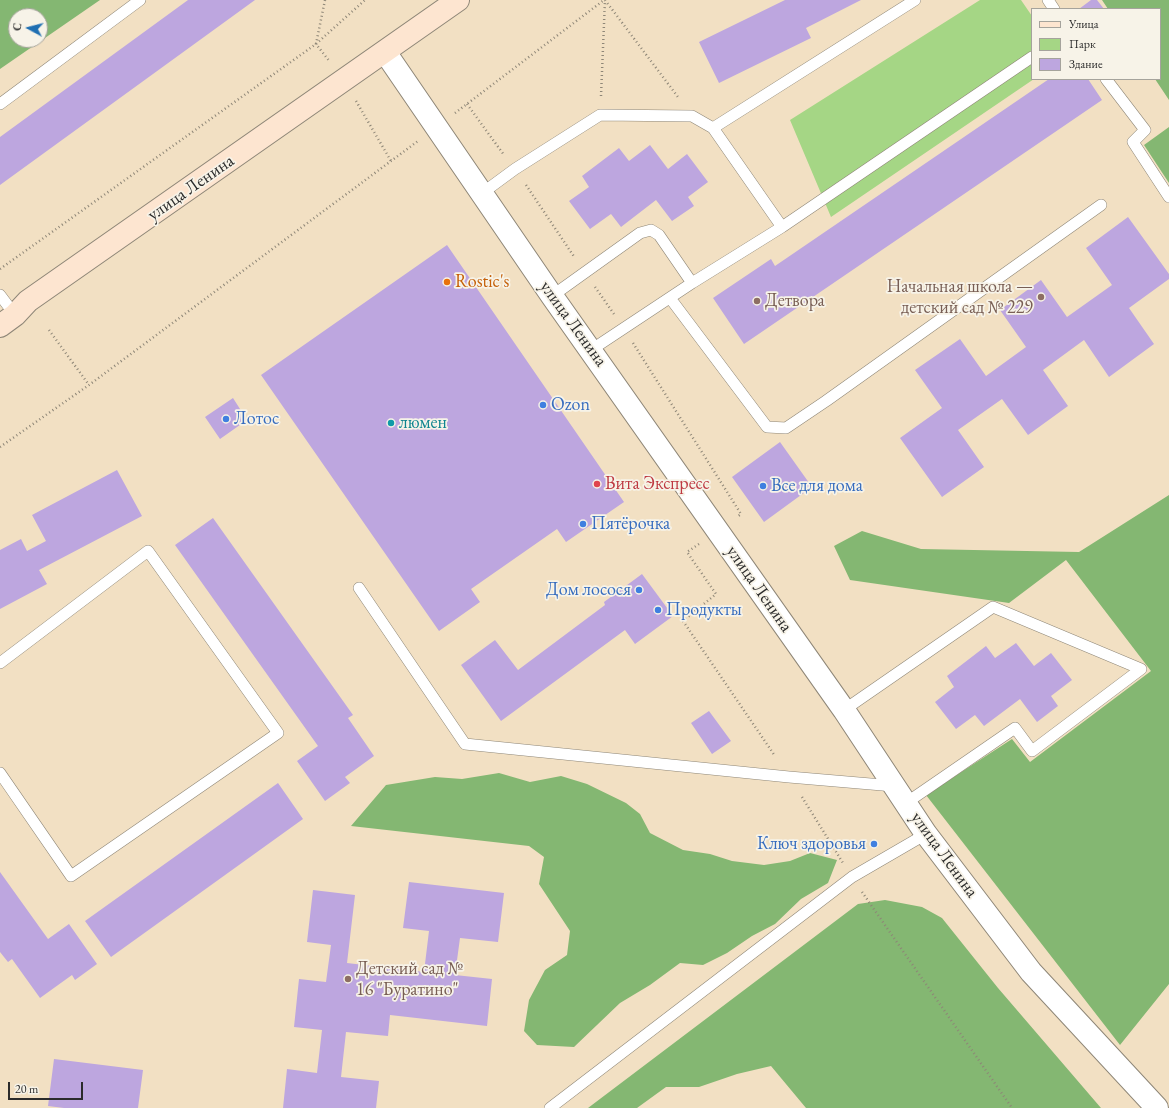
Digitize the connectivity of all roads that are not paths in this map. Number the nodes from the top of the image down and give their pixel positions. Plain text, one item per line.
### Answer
1 (140, 0) edge
2 (458, 0) edge
3 (915, 0) edge
4 (385, 52) junction
5 (1031, 58) edge
6 (1107, 80) edge
7 (0, 104) edge
8 (714, 128) junction
9 (482, 194) junction
10 (1169, 197) edge
11 (1101, 205) dead end
12 (782, 227) junction
13 (692, 283) junction
14 (0, 295) edge
15 (552, 296) junction
16 (670, 298) junction
17 (8, 321) edge
18 (591, 350) junction
19 (359, 588) dead end
20 (0, 663) edge
21 (844, 710) junction
22 (0, 773) edge
23 (900, 794) junction
24 (926, 834) junction
25 (550, 1108) edge
26 (1157, 1108) edge

1 - 7 lane
2 - 4 main road, улица Ленина
3 - 8 lane
4 - 9 street, улица Ленина
4 - 17 main road, улица Ленина
5 - 12 lane
6 - 10 lane
8 - 9 lane
8 - 12 lane
9 - 15 street, улица Ленина
11 - 16 lane
12 - 13 lane
13 - 15 lane
13 - 16 lane
14 - 17 lane
15 - 18 street, улица Ленина
16 - 18 lane
18 - 21 street, улица Ленина
19 - 23 lane
20 - 22 lane
21 - 23 street, улица Ленина
21 - 23 lane
23 - 24 street, улица Ленина
24 - 25 lane
24 - 26 street, улица Ленина

